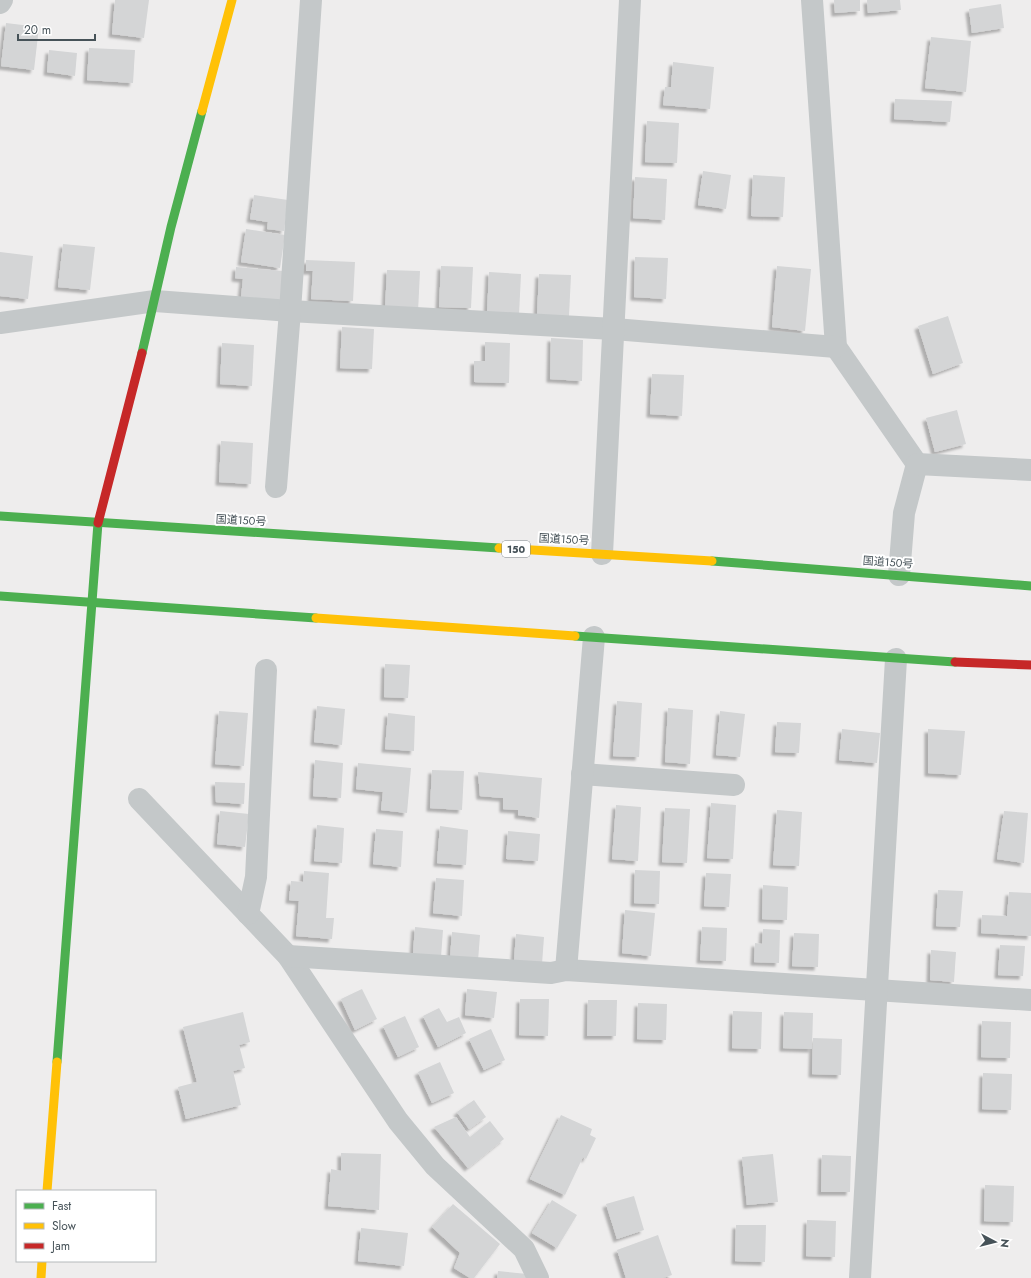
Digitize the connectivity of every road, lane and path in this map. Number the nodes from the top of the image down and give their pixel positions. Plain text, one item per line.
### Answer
1 (2, 0) edge
2 (232, 0) edge
3 (311, 0) edge
4 (630, 0) edge
5 (812, 0) edge
6 (0, 3) edge
7 (156, 301) junction
8 (290, 311) junction
9 (0, 323) edge
10 (614, 330) junction
11 (836, 348) junction
12 (917, 464) junction
13 (1031, 470) edge
14 (276, 487) dead end
15 (0, 516) edge
16 (98, 524) junction
17 (602, 554) junction
18 (900, 574) junction
19 (1031, 586) edge
20 (0, 596) edge
21 (91, 602) junction
22 (594, 637) junction
23 (896, 659) junction
24 (1031, 665) edge
25 (266, 670) dead end
26 (582, 774) junction
27 (734, 785) dead end
28 (139, 799) dead end
29 (248, 914) junction
30 (288, 956) junction
31 (566, 970) junction
32 (877, 990) junction
33 (1031, 1000) edge
34 (48, 1190) edge
35 (42, 1262) edge
36 (41, 1278) edge
37 (538, 1278) edge
38 (860, 1278) edge

1 - 6 street
2 - 7 main road
3 - 8 street
4 - 10 street
5 - 11 street
7 - 8 street
7 - 9 street
7 - 16 main road
8 - 10 street
8 - 14 street
10 - 11 street
10 - 17 street
11 - 12 street
12 - 13 street
12 - 18 street
15 - 16 main road, 国道150号 / 150
16 - 17 main road, 国道150号 / 150
16 - 21 main road
17 - 18 main road, 国道150号 / 150
18 - 19 main road, 国道150号 / 150
20 - 21 main road
21 - 22 main road
21 - 34 main road
22 - 23 main road
22 - 26 street
23 - 24 main road
23 - 32 street
25 - 29 street
26 - 27 street
26 - 31 street
28 - 29 street
29 - 30 street
30 - 31 street
30 - 37 street
31 - 32 street
32 - 33 street
32 - 38 street
35 - 36 main road

